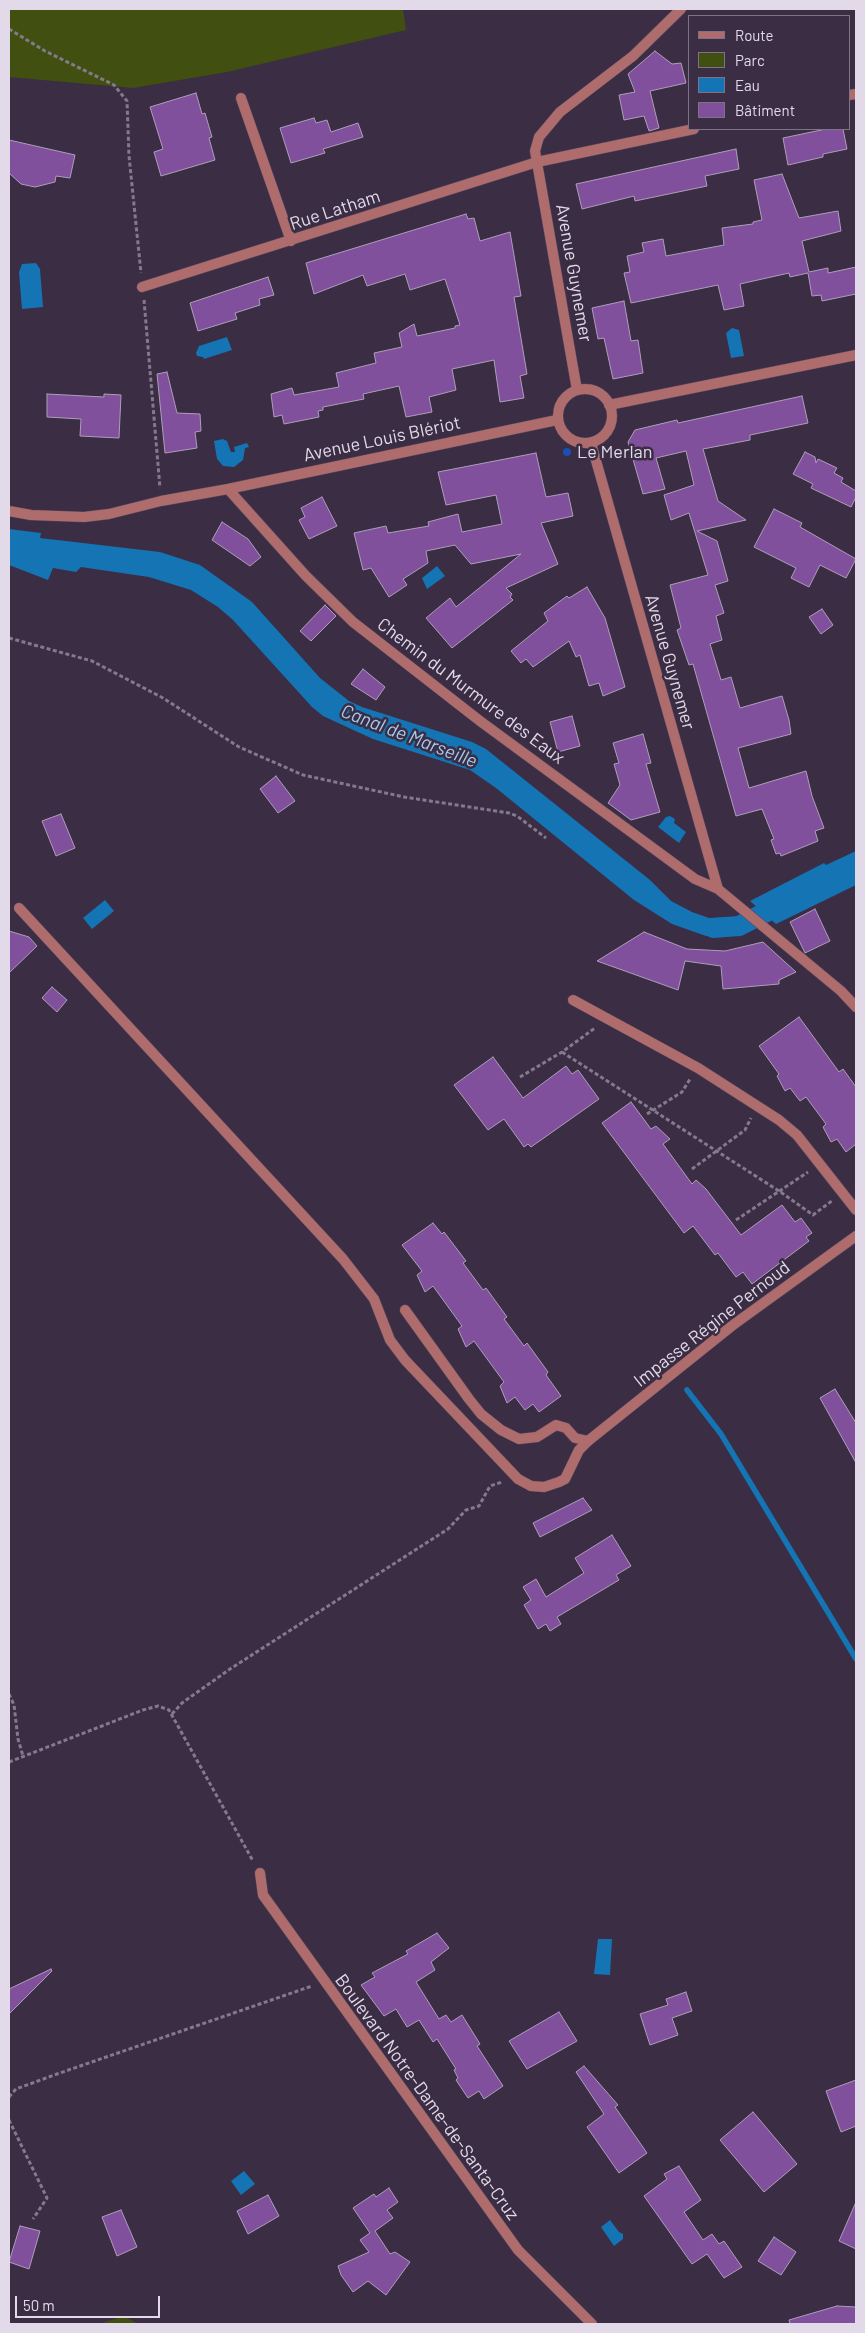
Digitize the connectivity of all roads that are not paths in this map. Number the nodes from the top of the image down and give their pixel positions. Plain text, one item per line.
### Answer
1 (681, 9) edge
2 (241, 98) dead end
3 (689, 130) edge
4 (537, 162) junction
5 (291, 241) junction
6 (142, 287) road end
7 (856, 355) edge
8 (577, 390) junction
9 (609, 405) junction
10 (557, 420) junction
11 (591, 443) junction
12 (228, 489) junction
13 (9, 511) edge
14 (718, 889) junction
15 (19, 908) dead end
16 (573, 1000) dead end
17 (856, 1007) edge
18 (856, 1210) edge
19 (856, 1236) edge
20 (405, 1310) dead end
21 (588, 1441) junction
22 (260, 1874) road end
23 (592, 2324) edge

1 - 4 street, Avenue Guynemer
2 - 5 street
3 - 4 street, Rue Latham
4 - 5 street, Rue Latham
4 - 8 street, Avenue Guynemer
5 - 6 street, Rue Latham
7 - 9 street
8 - 9 street
8 - 10 street
9 - 11 street
10 - 11 street
10 - 12 street, Avenue Louis Blériot
11 - 14 street, Avenue Guynemer
12 - 13 street, Avenue Louis Blériot
12 - 14 street, Chemin du Murmure des Eaux
14 - 17 street, Chemin du Murmure des Eaux
15 - 21 street, Impasse Régine Pernoud
16 - 18 street
19 - 21 street, Impasse Régine Pernoud
20 - 21 street
22 - 23 street, Boulevard Notre-Dame-de-Santa-Cruz

